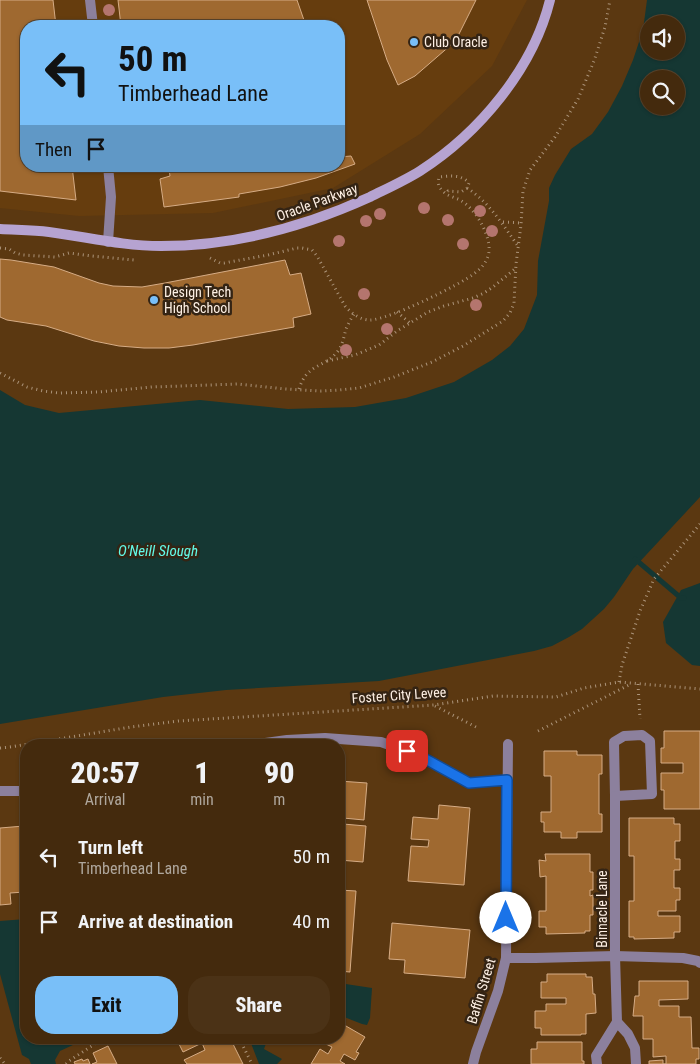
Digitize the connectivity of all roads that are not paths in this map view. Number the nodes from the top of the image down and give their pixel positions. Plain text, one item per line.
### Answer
1 (90, 0) edge
2 (550, 0) edge
3 (92, 20) edge
4 (109, 172) edge
5 (0, 229) edge
6 (108, 242) junction
7 (306, 739) edge
8 (339, 739) edge
9 (345, 739) edge
10 (508, 744) dead end
11 (507, 780) junction
12 (0, 791) edge
13 (20, 791) edge
14 (615, 796) junction
15 (616, 956) junction
16 (506, 958) junction
17 (700, 964) edge
18 (617, 1022) junction
19 (473, 1064) edge
20 (597, 1064) edge
21 (636, 1064) edge

1 - 3 street
2 - 6 street, Oracle Parkway
4 - 6 street
5 - 6 street, Oracle Parkway
7 - 8 street
9 - 11 street
10 - 11 street, Baffin Street
11 - 16 street, Baffin Street
12 - 13 street
14 - 14 street, Binnacle Lane
14 - 15 street, Binnacle Lane
15 - 16 street
15 - 17 street
15 - 18 street, Binnacle Lane
16 - 19 street, Baffin Street
18 - 20 street
18 - 21 street

